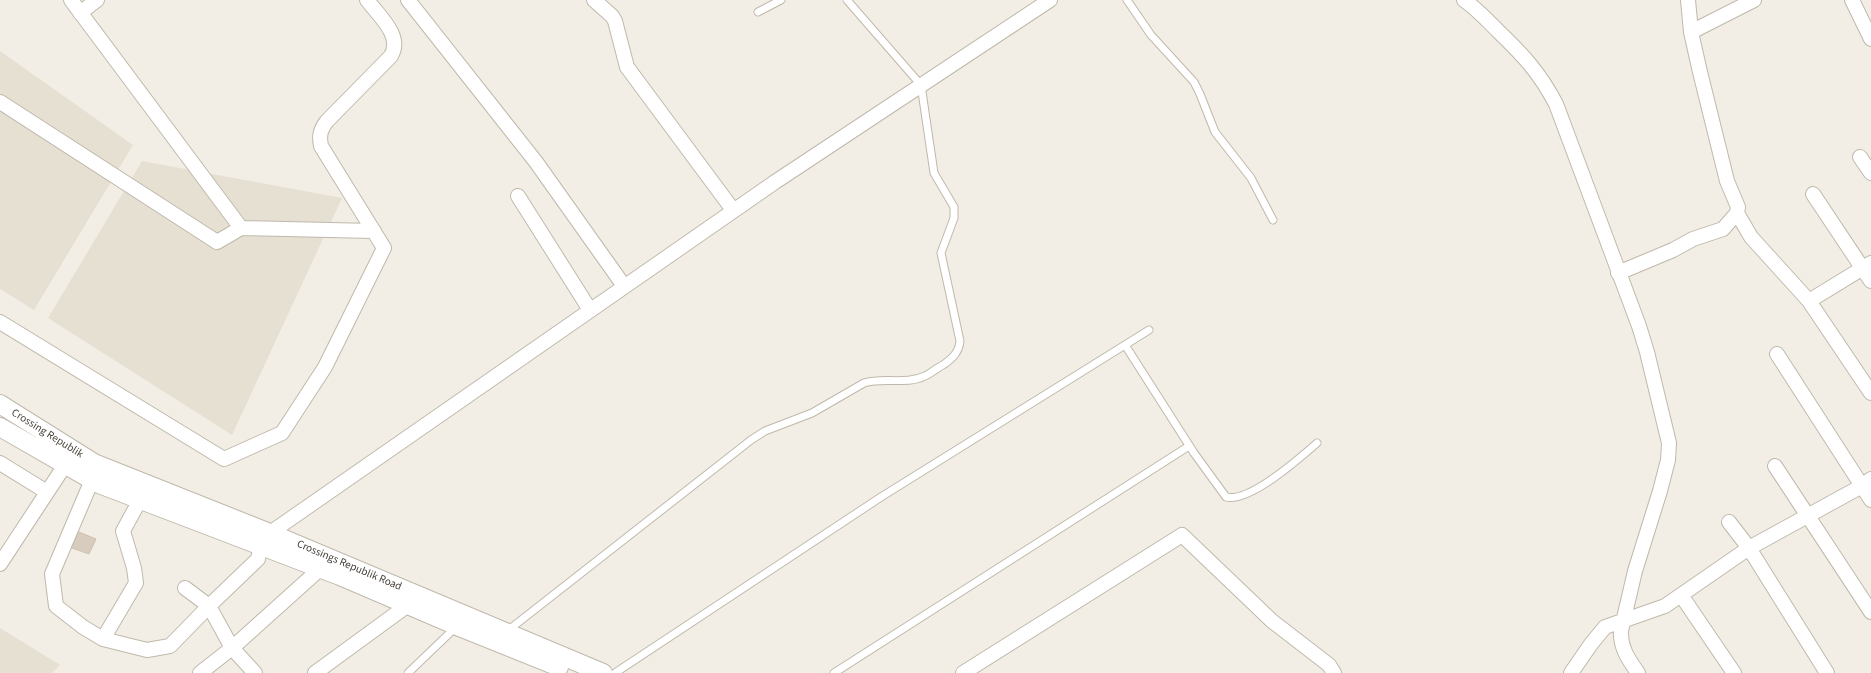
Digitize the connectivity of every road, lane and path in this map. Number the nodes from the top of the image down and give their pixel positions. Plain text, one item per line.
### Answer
1 (71, 0) edge
2 (97, 0) edge
3 (367, 0) edge
4 (408, 0) edge
5 (594, 0) edge
6 (781, 0) edge
7 (847, 0) edge
8 (1050, 0) edge
9 (1127, 0) edge
10 (1464, 0) edge
11 (1688, 0) edge
12 (1754, 0) edge
13 (1852, 0) edge
14 (758, 12) dead end
15 (80, 13) junction
16 (1691, 32) junction
17 (1871, 39) edge
18 (921, 85) junction
19 (0, 102) edge
20 (1860, 157) dead end
21 (1871, 173) edge
22 (1813, 194) dead end
23 (518, 196) dead end
24 (733, 210) junction
25 (1738, 213) junction
26 (1273, 220) dead end
27 (241, 228) junction
28 (374, 231) junction
29 (1867, 265) edge
30 (1618, 273) junction
31 (1871, 281) edge
32 (624, 286) junction
33 (1809, 301) junction
34 (590, 310) junction
35 (0, 322) edge
36 (1149, 330) dead end
37 (1125, 345) junction
38 (1777, 354) dead end
39 (1871, 393) edge
40 (0, 404) edge
41 (0, 427) edge
42 (1317, 443) dead end
43 (1189, 446) junction
44 (0, 463) edge
45 (1775, 466) dead end
46 (81, 467) junction
47 (1866, 482) edge
48 (46, 492) junction
49 (140, 500) junction
50 (1871, 500) edge
51 (1808, 515) junction
52 (1728, 522) dead end
53 (265, 539) junction
54 (1749, 548) junction
55 (0, 564) edge
56 (321, 568) junction
57 (185, 588) dead end
58 (1681, 596) junction
59 (408, 605) junction
60 (209, 606) junction
61 (1871, 612) edge
62 (1623, 621) junction
63 (457, 626) junction
64 (506, 632) junction
65 (103, 639) junction
66 (232, 648) junction
67 (200, 673) edge
68 (255, 673) edge
69 (315, 673) edge
70 (408, 673) edge
71 (572, 673) edge
72 (603, 673) edge
73 (614, 673) edge
74 (834, 673) edge
75 (962, 673) edge
76 (1334, 673) edge
77 (1571, 673) edge
78 (1638, 673) edge
79 (1734, 673) edge
80 (1827, 673) edge

1 - 15 street
2 - 15 street
3 - 28 street
4 - 32 street
5 - 24 street
6 - 14 lane
7 - 18 lane
8 - 18 street
9 - 26 lane
10 - 30 street
11 - 16 street
12 - 16 street
13 - 17 street
15 - 27 street
16 - 25 street
18 - 24 street
18 - 64 lane
19 - 27 street
20 - 21 street
22 - 29 street
23 - 34 street
24 - 32 street
25 - 30 street
25 - 33 street
27 - 28 street
28 - 35 street
29 - 31 street
29 - 33 street
30 - 62 street
32 - 34 street
33 - 39 street
34 - 53 street
36 - 37 lane
37 - 43 lane
37 - 73 lane
38 - 47 street
40 - 46 street, Crossing Republik
41 - 46 street
42 - 43 lane
43 - 74 lane
44 - 48 street
45 - 51 street
46 - 48 street
46 - 49 street
46 - 53 street, Crossings Republik Road
46 - 65 street
47 - 50 street
47 - 51 street
48 - 55 street
49 - 53 street
49 - 65 street
51 - 54 street
51 - 61 street
52 - 54 street
53 - 56 street
53 - 60 street
53 - 64 street, Crossings Republik Road
54 - 58 street
54 - 80 street
56 - 59 street
56 - 66 street
57 - 60 street
58 - 62 street
58 - 79 street
59 - 63 street
59 - 69 street
60 - 65 street
60 - 66 street
62 - 77 street
62 - 78 street
63 - 70 lane
63 - 71 street
64 - 72 street, Crossings Republik Road
66 - 67 street
66 - 68 street
75 - 76 street

